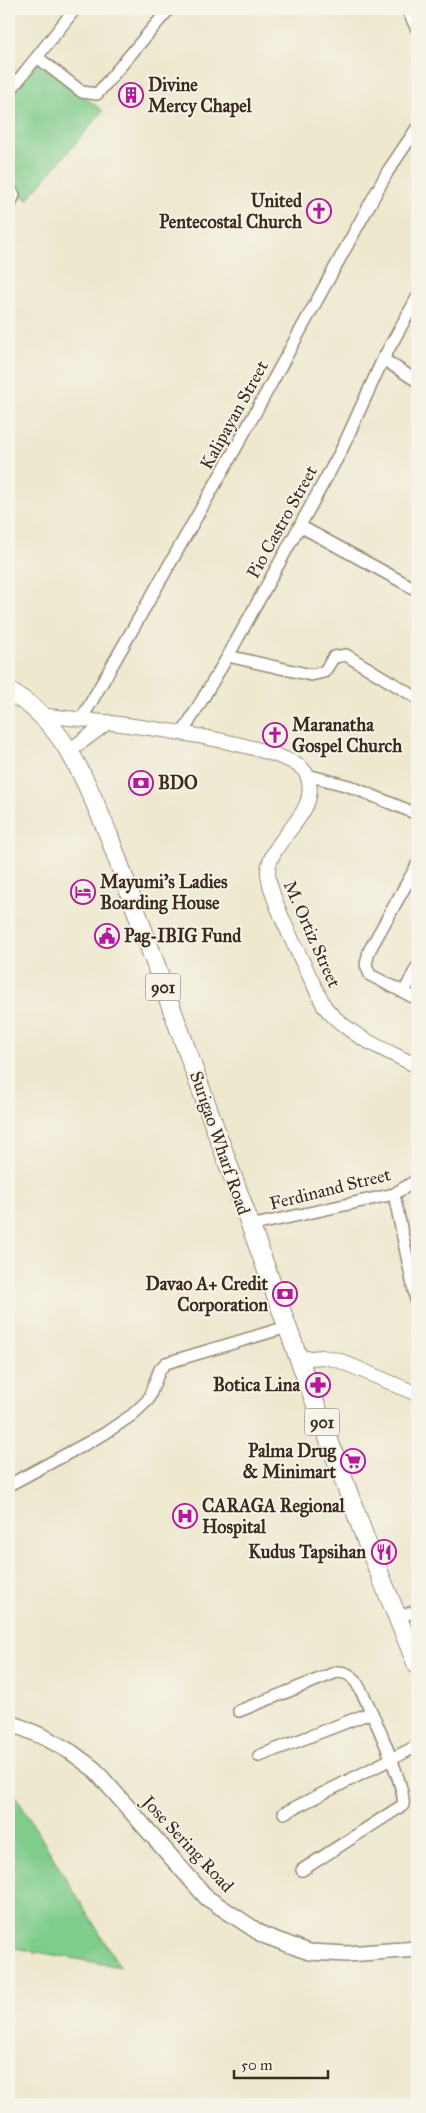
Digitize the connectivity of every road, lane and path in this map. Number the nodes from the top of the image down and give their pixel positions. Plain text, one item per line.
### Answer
1 (75, 9) edge
2 (170, 9) edge
3 (407, 9) edge
4 (417, 29) edge
5 (37, 57) junction
6 (9, 92) edge
7 (417, 128) edge
8 (9, 188) edge
9 (9, 207) edge
10 (417, 298) edge
11 (383, 359) junction
12 (417, 381) edge
13 (300, 526) junction
14 (417, 590) edge
15 (228, 656) junction
16 (9, 692) edge
17 (417, 698) edge
18 (40, 715) junction
19 (81, 720) junction
20 (108, 722) junction
21 (183, 732) junction
22 (69, 751) junction
23 (307, 775) junction
24 (417, 814) edge
25 (417, 865) edge
26 (417, 967) edge
27 (404, 992) junction
28 (417, 999) edge
29 (417, 1066) edge
30 (417, 1180) edge
31 (394, 1194) junction
32 (250, 1226) junction
33 (417, 1305) edge
34 (287, 1327) junction
35 (299, 1359) junction
36 (417, 1394) edge
37 (9, 1485) edge
38 (417, 1611) edge
39 (398, 1617) junction
40 (417, 1665) edge
41 (239, 1711) dead end
42 (370, 1713) junction
43 (9, 1722) edge
44 (417, 1746) edge
45 (259, 1756) dead end
46 (391, 1760) junction
47 (284, 1813) dead end
48 (302, 1870) dead end
49 (417, 1949) edge

1 - 5 street
2 - 5 street
3 - 4 street
5 - 6 street
7 - 19 street, Kalipayan Street
8 - 9 street
10 - 11 street, Pio Castro Street
11 - 12 street
11 - 13 street, Pio Castro Street
13 - 14 street
13 - 15 street, Pio Castro Street
15 - 17 street
15 - 21 street, Pio Castro Street
16 - 18 main road, Surigao Wharf Road / 901
18 - 19 street
18 - 22 main road, Surigao Wharf Road / 901
19 - 20 street
20 - 21 street
20 - 22 street
21 - 23 street
22 - 32 main road, Surigao Wharf Road / 901
23 - 24 street
23 - 29 street, M. Ortiz Street
25 - 27 street
26 - 27 street
27 - 28 street
30 - 31 street, Ferdinand Street
31 - 32 street, Ferdinand Street
31 - 33 street
32 - 34 main road, Surigao Wharf Road / 901
34 - 35 main road, Surigao Wharf Road / 901
34 - 37 street
35 - 36 street
35 - 39 main road, Surigao Wharf Road / 901
38 - 39 street
39 - 40 main road, 901
41 - 42 street
42 - 45 street
42 - 46 street
43 - 49 main road, Jose Sering Road
44 - 46 street
46 - 47 street
46 - 48 street

